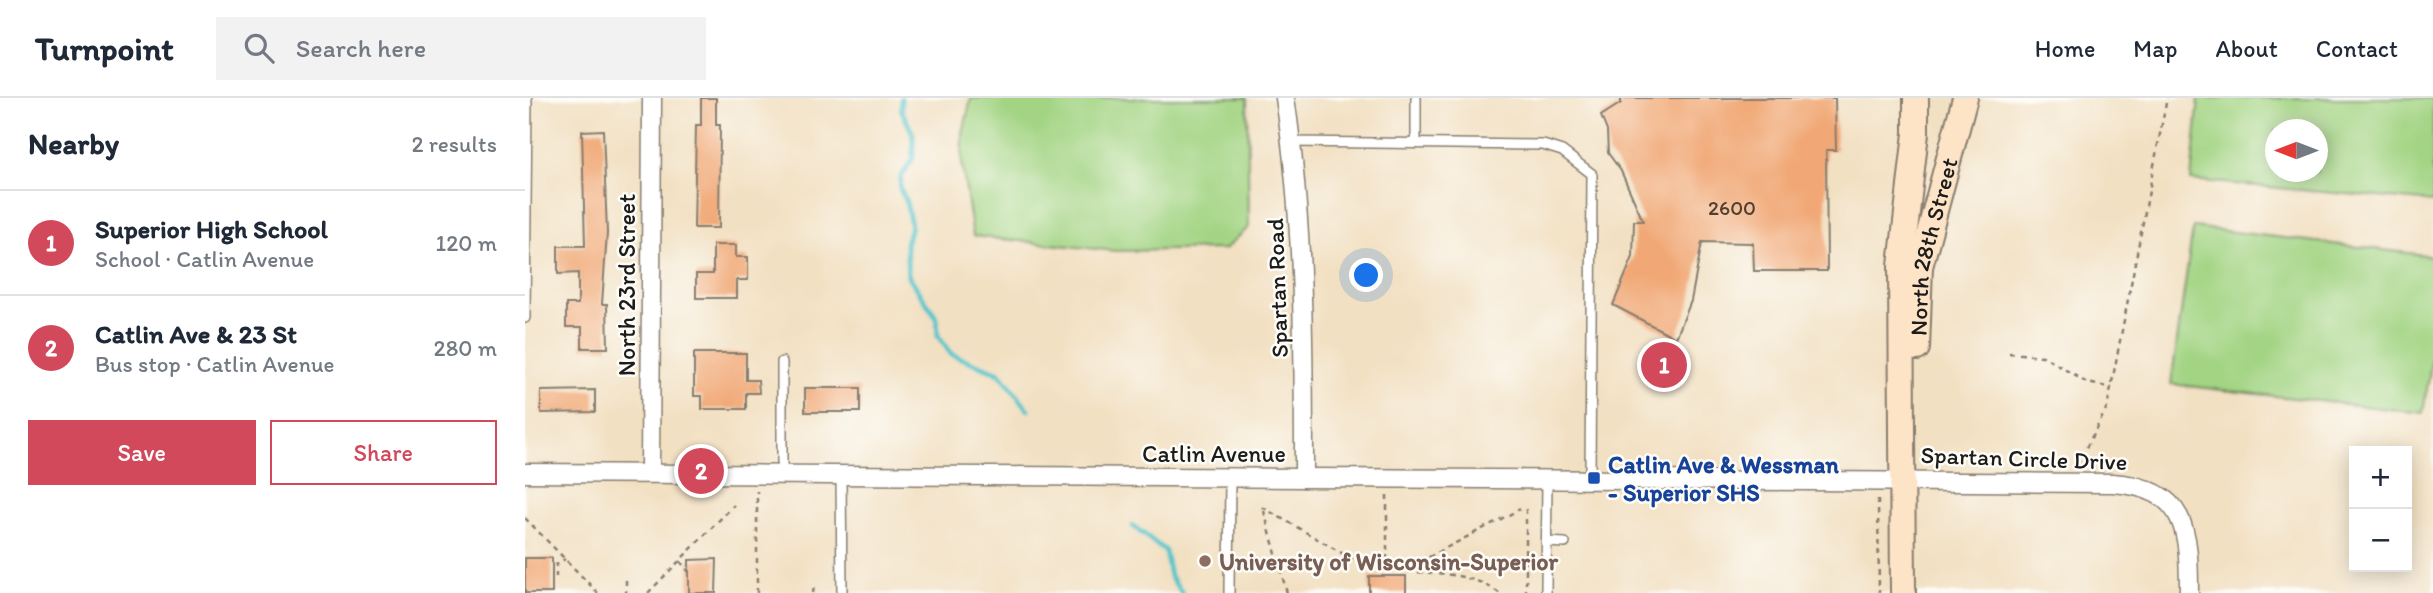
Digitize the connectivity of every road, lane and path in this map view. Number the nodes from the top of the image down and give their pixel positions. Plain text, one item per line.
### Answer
1 (527, 98) edge
2 (652, 98) edge
3 (1285, 98) edge
4 (1416, 98) edge
5 (1916, 98) edge
6 (1965, 98) edge
7 (2167, 98) edge
8 (1291, 142) junction
9 (1416, 143) junction
10 (525, 318) edge
11 (2010, 353) dead end
12 (782, 362) dead end
13 (2112, 388) junction
14 (525, 473) edge
15 (650, 473) junction
16 (758, 474) junction
17 (782, 474) junction
18 (841, 475) junction
19 (1230, 477) junction
20 (1304, 478) junction
21 (1387, 478) junction
22 (1547, 478) junction
23 (1590, 478) junction
24 (1877, 479) junction
25 (1903, 479) junction
26 (2066, 483) junction
27 (734, 505) dead end
28 (1520, 509) dead end
29 (1525, 509) dead end
30 (525, 518) edge
31 (1546, 542) junction
32 (1565, 543) dead end
33 (565, 559) junction
34 (680, 561) junction
35 (689, 572) dead end
36 (1387, 573) junction
37 (556, 577) dead end
38 (626, 580) dead end
39 (814, 586) dead end
40 (598, 593) edge
41 (626, 593) edge
42 (648, 593) edge
43 (757, 593) edge
44 (813, 593) edge
45 (842, 593) edge
46 (1229, 593) edge
47 (1287, 593) edge
48 (1499, 593) edge
49 (1526, 593) edge
50 (1546, 593) edge
51 (1879, 593) edge
52 (1903, 593) edge
53 (2189, 593) edge

1 - 10 lane
2 - 15 street, North 23rd Street
3 - 8 street, Spartan Road
4 - 9 lane
5 - 25 main road, North 28th Street
6 - 25 main road, North 28th Street
7 - 13 path
8 - 9 lane
8 - 20 street, Spartan Road
9 - 23 lane
11 - 13 path
12 - 17 lane
13 - 26 path
14 - 15 street, Catlin Avenue
15 - 16 street, Catlin Avenue
16 - 17 street, Catlin Avenue
16 - 43 path
17 - 18 street, Catlin Avenue
18 - 19 street, Catlin Avenue
18 - 45 lane
19 - 20 street, Catlin Avenue
19 - 46 lane
20 - 21 street, Catlin Avenue
21 - 22 street, Catlin Avenue
21 - 36 path
22 - 23 street, Catlin Avenue
22 - 31 lane
23 - 24 street, Catlin Avenue
24 - 25 street, Catlin Avenue
24 - 51 path
25 - 26 street, Spartan Circle Drive
25 - 52 main road, North 28th Street
26 - 53 street, Spartan Circle Drive
27 - 34 path
28 - 36 path
29 - 49 path
30 - 33 path
31 - 32 lane
31 - 50 lane
33 - 37 path
33 - 40 path
34 - 35 path
34 - 42 path
36 - 47 path
36 - 48 path
38 - 41 path
39 - 44 path

